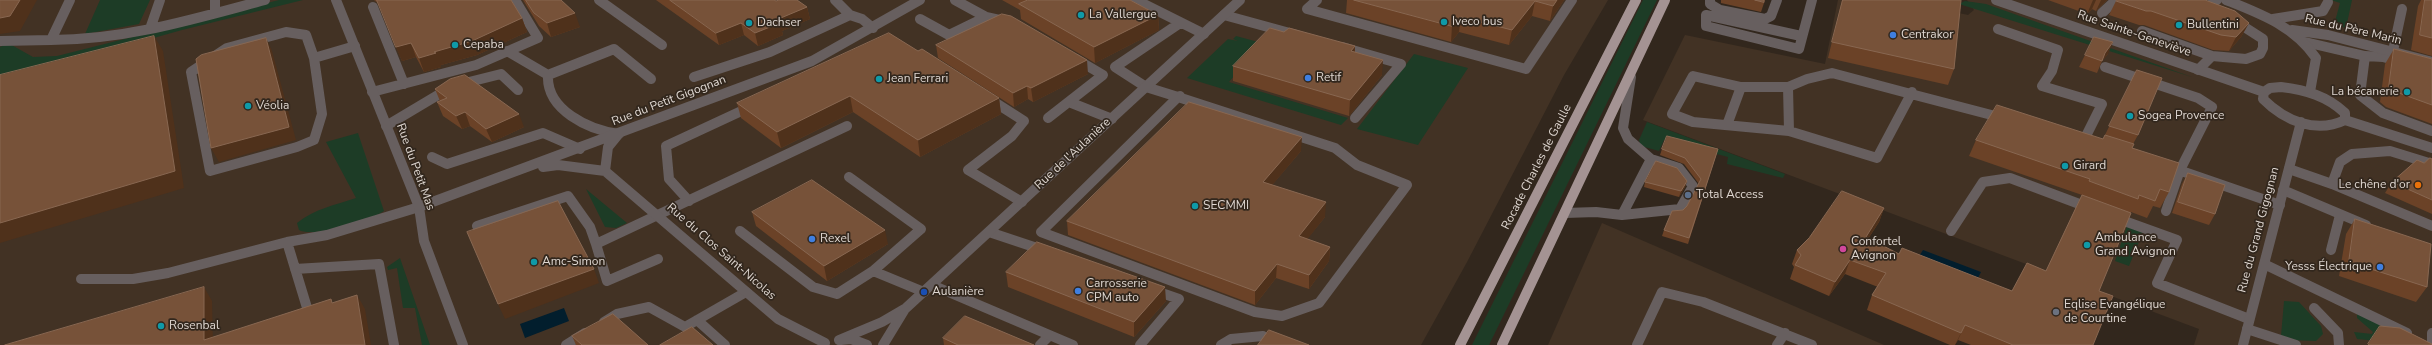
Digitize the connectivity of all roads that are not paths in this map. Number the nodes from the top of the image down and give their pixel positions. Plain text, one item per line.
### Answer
1 (70, 0) edge
2 (160, 0) edge
3 (215, 0) edge
4 (265, 0) edge
5 (336, 0) edge
6 (516, 0) edge
7 (599, 0) edge
8 (835, 0) edge
9 (918, 0) edge
10 (955, 0) edge
11 (1136, 0) edge
12 (1240, 0) edge
13 (1317, 0) edge
14 (1572, 0) edge
15 (1636, 0) edge
16 (1665, 0) edge
17 (1710, 0) edge
18 (1777, 0) edge
19 (1812, 0) edge
20 (1996, 0) edge
21 (2116, 0) edge
22 (2217, 0) edge
23 (2226, 0) edge
24 (2328, 2) dead end
25 (373, 7) dead end
26 (2402, 10) dead end
27 (215, 13) junction
28 (2102, 13) dead end
29 (850, 15) junction
30 (1224, 15) junction
31 (986, 17) junction
32 (920, 19) dead end
33 (2273, 19) junction
34 (1015, 22) edge
35 (1180, 23) junction
36 (873, 28) junction
37 (150, 29) junction
38 (1998, 29) dead end
39 (2292, 30) junction
40 (2142, 31) dead end
41 (1204, 34) junction
42 (1801, 36) junction
43 (1305, 37) edge
44 (51, 40) junction
45 (0, 41) edge
46 (2305, 42) junction
47 (662, 45) dead end
48 (1334, 45) edge
49 (355, 46) junction
50 (507, 51) junction
51 (2393, 51) junction
52 (1069, 55) edge
53 (2212, 56) junction
54 (2365, 56) junction
55 (314, 58) junction
56 (2432, 62) edge
57 (2105, 67) edge
58 (2198, 70) junction
59 (2432, 70) edge
60 (548, 75) junction
61 (694, 77) dead end
62 (1630, 77) junction
63 (651, 79) dead end
64 (404, 84) junction
65 (1146, 87) junction
66 (1741, 87) junction
67 (1788, 87) junction
68 (518, 90) dead end
69 (977, 91) edge
70 (372, 92) junction
71 (1912, 92) junction
72 (2264, 92) junction
73 (2310, 92) junction
74 (1180, 96) junction
75 (1070, 102) junction
76 (760, 103) edge
77 (1048, 118) dead end
78 (1355, 118) dead end
79 (1112, 119) junction
80 (2010, 120) edge
81 (2345, 120) junction
82 (2301, 122) junction
83 (1727, 125) junction
84 (386, 126) junction
85 (847, 126) dead end
86 (1789, 131) junction
87 (2432, 131) edge
88 (618, 134) junction
89 (2084, 140) edge
90 (2432, 148) edge
91 (580, 149) junction
92 (432, 156) dead end
93 (1651, 159) junction
94 (2155, 163) edge
95 (2432, 164) edge
96 (528, 168) junction
97 (2289, 169) junction
98 (2180, 170) junction
99 (605, 171) junction
100 (849, 177) dead end
101 (2332, 184) junction
102 (2283, 190) junction
103 (689, 201) junction
104 (1022, 202) junction
105 (2280, 205) junction
106 (418, 207) junction
107 (2166, 211) dead end
108 (1565, 213) junction
109 (659, 215) junction
110 (1622, 215) junction
111 (2340, 215) junction
112 (477, 226) dead end
113 (2432, 226) edge
114 (2376, 230) edge
115 (740, 231) dead end
116 (989, 232) junction
117 (1951, 232) dead end
118 (287, 242) junction
119 (596, 244) junction
120 (2331, 250) dead end
121 (1057, 255) edge
122 (658, 259) dead end
123 (2264, 264) junction
124 (295, 269) junction
125 (873, 271) junction
126 (81, 279) dead end
127 (1143, 286) edge
128 (928, 289) junction
129 (746, 292) junction
130 (906, 308) junction
131 (2314, 308) dead end
132 (308, 311) edge
133 (697, 320) junction
134 (2248, 324) junction
135 (1785, 333) junction
136 (2432, 333) edge
137 (1049, 336) junction
138 (1263, 336) edge
139 (839, 340) junction
140 (822, 344) edge
141 (394, 345) edge
142 (463, 345) edge
143 (566, 345) edge
144 (725, 345) edge
145 (867, 345) edge
146 (883, 345) edge
147 (1040, 345) edge
148 (1073, 345) edge
149 (1140, 345) edge
150 (1221, 345) edge
151 (1460, 345) edge
152 (1502, 345) edge
153 (1637, 345) edge
154 (1777, 345) edge
155 (1812, 345) edge
156 (2243, 345) edge
157 (2296, 345) edge
158 (2338, 345) edge
159 (2432, 345) edge

1 - 44 street
2 - 37 street
3 - 27 street
4 - 27 street
5 - 49 street, Rue du Petit Mas
6 - 50 street
7 - 47 street
8 - 29 street
9 - 36 street, Rue du Petit Gigognan
10 - 31 street
11 - 35 street
12 - 30 street, Rue de l'Aulanière
13 - 14 street
15 - 151 main road, Rocade Charles de Gaulle
16 - 62 main road
17 - 18 street
19 - 42 street
20 - 58 street, Rue Sainte-Geneviève
21 - 28 street
22 - 53 street
23 - 33 street
24 - 33 street
25 - 64 street
26 - 51 street
27 - 37 street
29 - 36 street
29 - 61 street
30 - 41 street, Rue de l'Aulanière
30 - 43 street
31 - 32 street
31 - 34 street
33 - 39 street
35 - 41 street
35 - 65 street
36 - 88 street, Rue du Petit Gigognan
37 - 44 street
38 - 89 street
39 - 46 street
39 - 51 street, Rue du Père Marin
40 - 53 street
41 - 65 street, Rue de l'Aulanière
42 - 42 street
44 - 45 street
46 - 54 street
46 - 73 street
48 - 78 street
49 - 55 street
49 - 70 street, Rue du Petit Mas
50 - 60 street
50 - 64 street
51 - 56 street, Rue du Père Marin
52 - 75 street
53 - 58 street
54 - 59 street
54 - 87 street
55 - 55 street
57 - 98 street
58 - 72 street, Rue Sainte-Geneviève
60 - 63 street
60 - 88 street
62 - 93 street
62 - 108 main road
64 - 70 street
65 - 74 street
65 - 79 street, Rue de l'Aulanière
66 - 67 street
66 - 83 street
66 - 83 street
67 - 71 street
67 - 86 street
68 - 84 street
69 - 104 street
70 - 84 street, Rue du Petit Mas
71 - 80 street
71 - 86 street
72 - 73 street
72 - 82 street
73 - 81 street
74 - 74 street
75 - 77 street
75 - 79 street
76 - 103 street
79 - 104 street, Rue de l'Aulanière
81 - 82 street
81 - 90 street
82 - 97 street, Rue du Grand Gigognan
83 - 86 street
84 - 106 street, Rue du Petit Mas
85 - 103 street
88 - 91 street, Rue du Petit Gigognan
88 - 99 street
91 - 92 street
91 - 96 street, Rue du Petit Gigognan
93 - 110 street
93 - 110 street
94 - 98 street
95 - 101 street
96 - 99 street
96 - 106 street, Rue du Petit Gigognan
97 - 101 street
97 - 102 street, Rue du Grand Gigognan
98 - 105 street
98 - 107 street
99 - 109 street, Rue du Clos Saint-Nicolas
100 - 125 street
101 - 113 street
102 - 105 street, Rue du Grand Gigognan
102 - 111 street
103 - 109 street
104 - 116 street, Rue de l'Aulanière
105 - 123 street, Rue du Grand Gigognan
106 - 118 street, Rue du Petit Gigognan
106 - 142 street, Rue du Petit Mas
108 - 110 street
108 - 152 main road
109 - 119 street
109 - 129 street, Rue du Clos Saint-Nicolas
111 - 114 street
111 - 120 street
112 - 119 street
115 - 125 street
116 - 121 street
116 - 128 street, Rue de l'Aulanière
117 - 134 street
118 - 124 street
118 - 126 street, Rue du Petit Gigognan
119 - 122 street
123 - 134 street, Rue du Grand Gigognan
123 - 159 street
124 - 132 street
124 - 141 street
125 - 128 street
127 - 149 street
128 - 130 street, Rue de l'Aulanière
128 - 137 street
129 - 133 street
129 - 140 street, Rue du Clos Saint-Nicolas
130 - 139 street, Rue de l'Aulanière
130 - 146 street, Rue de l'Aulanière
131 - 158 street
133 - 143 street
133 - 144 street
134 - 156 street, Rue du Grand Gigognan
134 - 157 street
135 - 153 street
135 - 154 street
135 - 155 street
136 - 159 street
137 - 147 street
137 - 148 street
138 - 150 street
139 - 140 street
139 - 145 street

